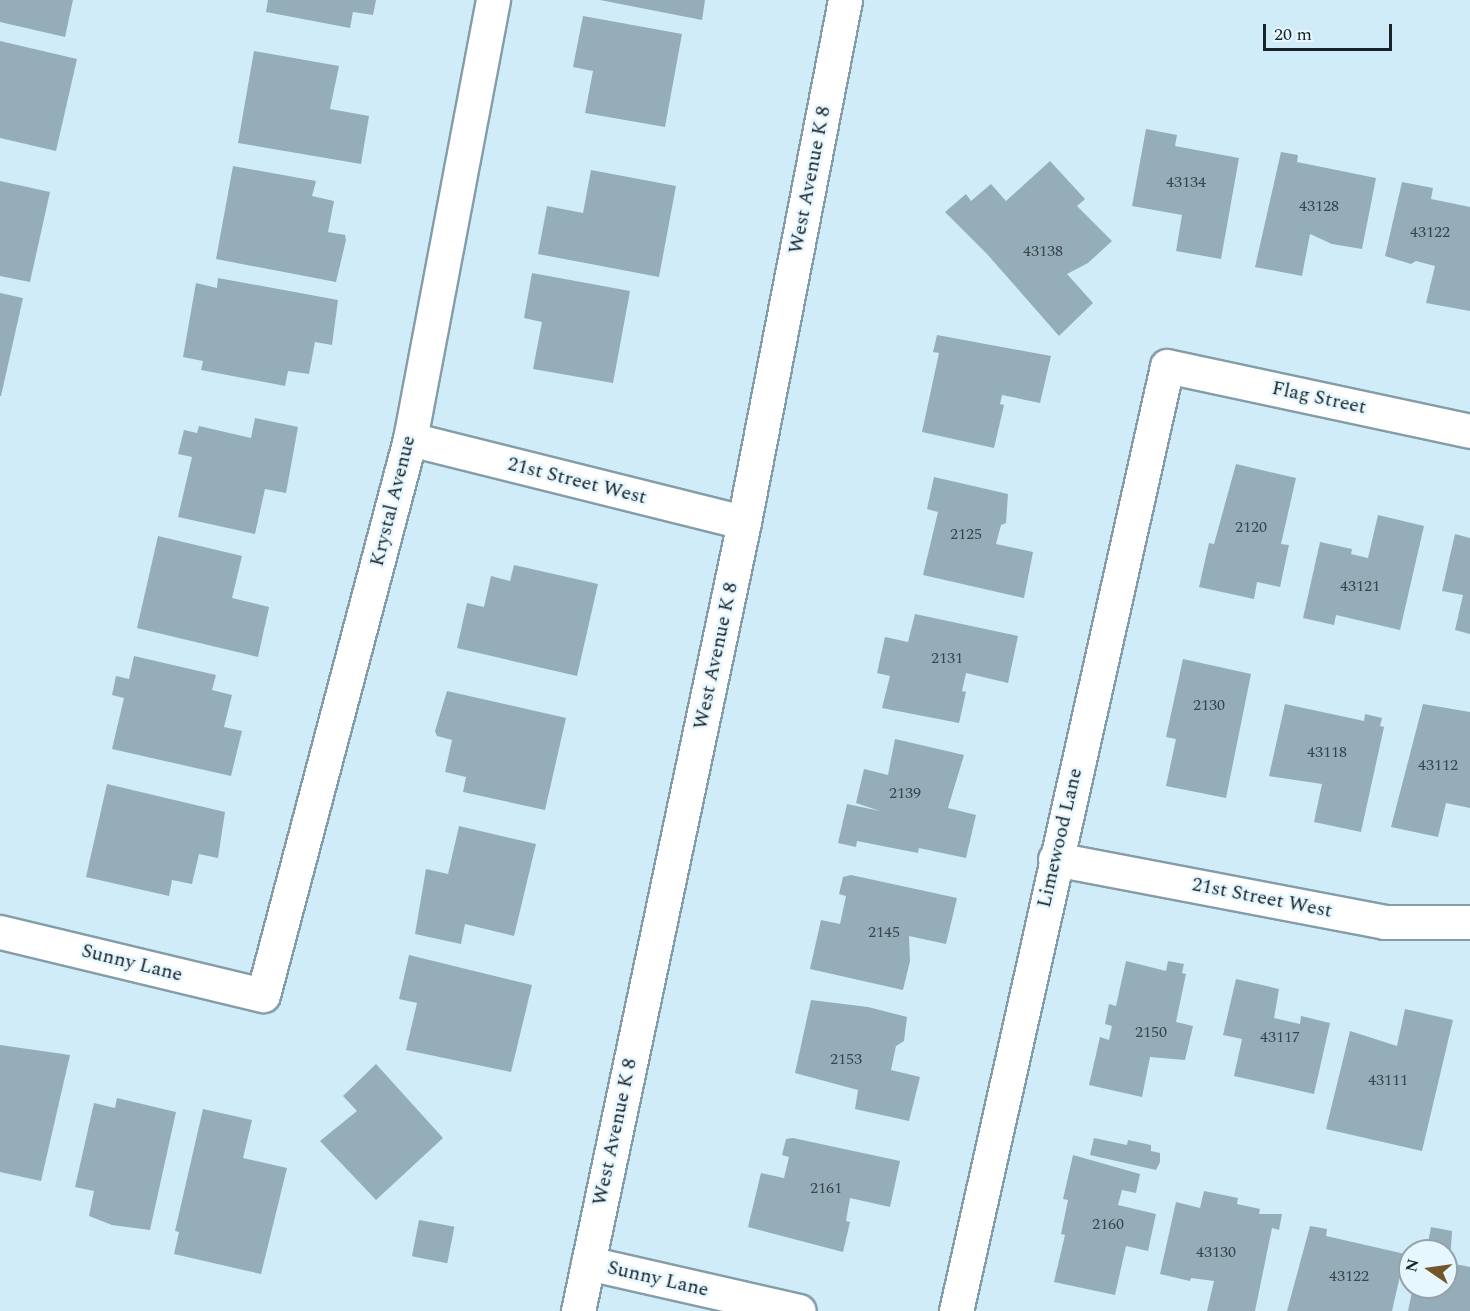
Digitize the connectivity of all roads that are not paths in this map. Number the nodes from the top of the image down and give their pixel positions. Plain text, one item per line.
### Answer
1 (494, 0) edge
2 (845, 0) edge
3 (1167, 366) joint
4 (1470, 431) edge
5 (410, 439) junction
6 (744, 522) junction
7 (1055, 859) junction
8 (1470, 922) edge
9 (0, 932) edge
10 (263, 995) joint
11 (588, 1263) junction
12 (578, 1311) edge
13 (799, 1311) edge
14 (956, 1311) edge

1 - 5 street, Krystal Avenue
2 - 6 street, West Avenue K 8
3 - 4 street, Flag Street
3 - 7 street, Limewood Lane
5 - 6 street, 21st Street West
5 - 10 street, Krystal Avenue
6 - 11 street, West Avenue K 8
7 - 8 street, 21st Street West
7 - 14 street, Limewood Lane
9 - 10 street, Sunny Lane
11 - 12 street, West Avenue K 8
11 - 13 street, Sunny Lane

